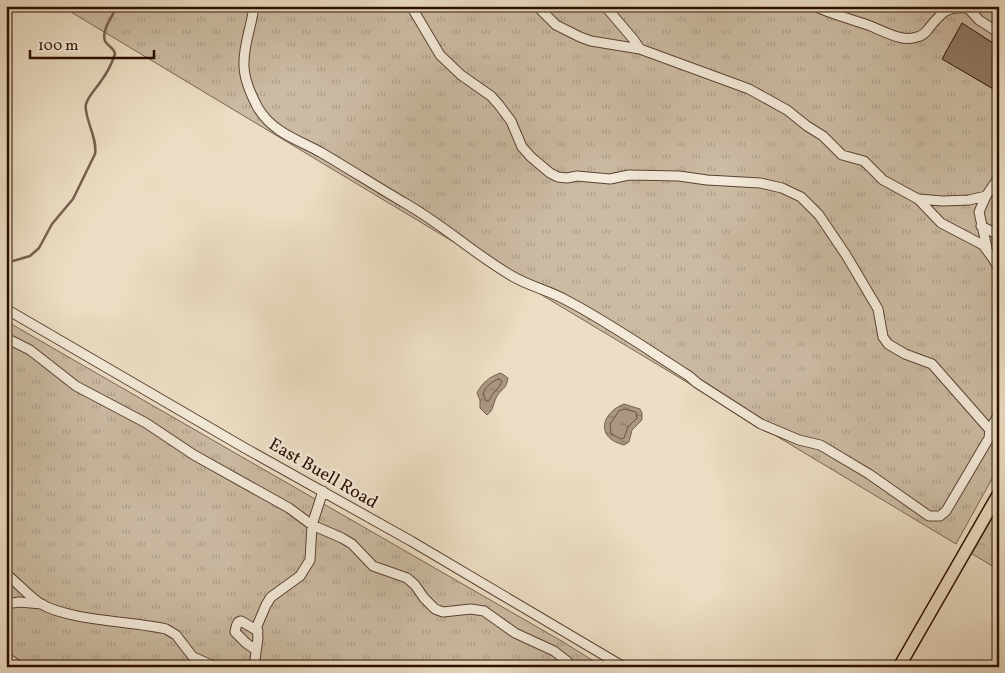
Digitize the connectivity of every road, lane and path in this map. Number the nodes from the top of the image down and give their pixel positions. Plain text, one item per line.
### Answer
1 (254, 6) edge
2 (411, 6) edge
3 (537, 6) edge
4 (605, 6) edge
5 (814, 6) edge
6 (969, 7) edge
7 (999, 33) edge
8 (640, 49) junction
9 (999, 177) edge
10 (986, 196) junction
11 (918, 199) junction
12 (981, 226) junction
13 (999, 235) edge
14 (988, 251) junction
15 (999, 269) edge
16 (6, 309) edge
17 (6, 338) edge
18 (999, 413) edge
19 (990, 430) junction
20 (323, 491) junction
21 (999, 492) edge
22 (312, 524) junction
23 (6, 574) edge
24 (6, 604) edge
25 (42, 604) junction
26 (258, 631) junction
27 (256, 650) junction
28 (6, 657) edge
29 (20, 667) edge
30 (216, 667) edge
31 (254, 667) edge
32 (570, 667) edge
33 (624, 667) edge
34 (899, 667) edge

1 - 19 street
2 - 19 street
3 - 8 street
4 - 8 street
5 - 6 street
6 - 7 street
8 - 11 street
9 - 10 street
10 - 11 street
10 - 12 street
11 - 14 street
12 - 13 street
12 - 14 street
14 - 15 street
16 - 20 street, East Buell Road
17 - 22 street
18 - 19 street
20 - 22 street
20 - 33 street, East Buell Road
21 - 34 main road
22 - 26 street
22 - 32 street
23 - 25 street
24 - 25 street
25 - 30 street
26 - 27 street
26 - 27 street
27 - 31 street
28 - 29 street

